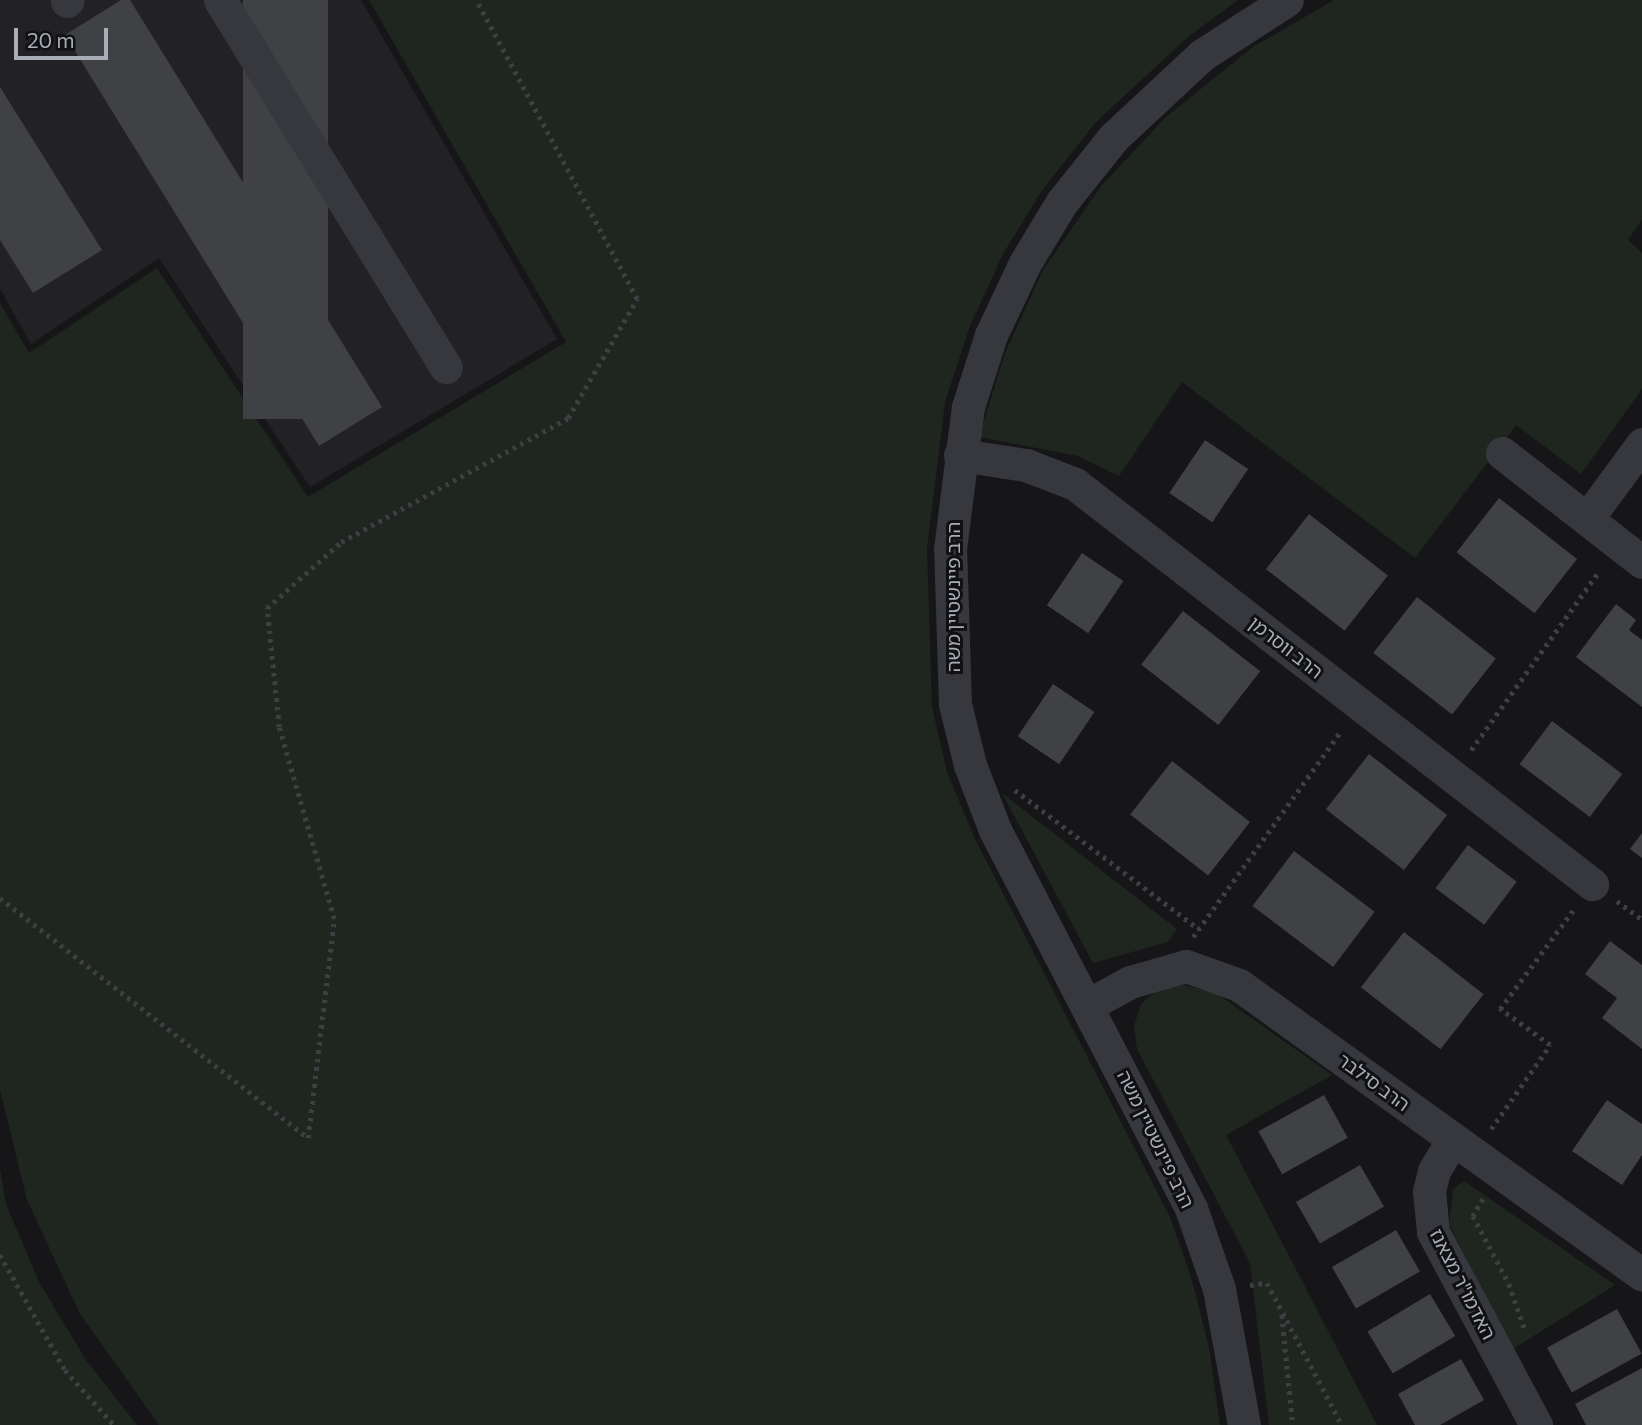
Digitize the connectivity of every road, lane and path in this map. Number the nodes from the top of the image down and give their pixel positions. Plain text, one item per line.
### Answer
1 (220, 0) edge
2 (476, 0) edge
3 (1287, 0) edge
4 (446, 367) dead end
5 (1642, 444) edge
6 (1502, 453) dead end
7 (960, 456) junction
8 (1587, 519) junction
9 (1631, 553) edge
10 (1360, 705) junction
11 (1452, 776) junction
12 (1013, 789) dead end
13 (1592, 884) joint
14 (0, 898) edge
15 (1199, 929) junction
16 (1171, 968) junction
17 (1088, 1005) junction
18 (1475, 1155) junction
19 (0, 1255) edge
20 (1642, 1275) edge
21 (1219, 1289) junction
22 (1281, 1311) junction
23 (1495, 1348) junction
24 (114, 1425) edge
25 (1244, 1425) edge
26 (1293, 1425) edge
27 (1342, 1425) edge
28 (1536, 1425) edge

1 - 4 street
2 - 14 path
3 - 7 street, הרב פיינשטיין משה
5 - 8 street
6 - 8 street
7 - 10 street, הרב ווסרמן
7 - 17 street, הרב פיינשטיין משה
8 - 9 street
9 - 11 path
10 - 11 street, הרב ווסרמן
10 - 15 path
11 - 13 street, הרב ווסרמן
12 - 15 path
13 - 18 path
15 - 16 path
16 - 17 street, הרב סילבר
16 - 18 street, הרב סילבר
17 - 21 street, הרב פיינשטיין משה
18 - 20 street, הרב סילבר
18 - 23 path
18 - 23 street, האדמו"ר מצאנז
19 - 24 path
21 - 22 path
21 - 25 street, הרב פיינשטיין משה
22 - 26 path
22 - 27 path
23 - 28 street, האדמו"ר מצאנז

